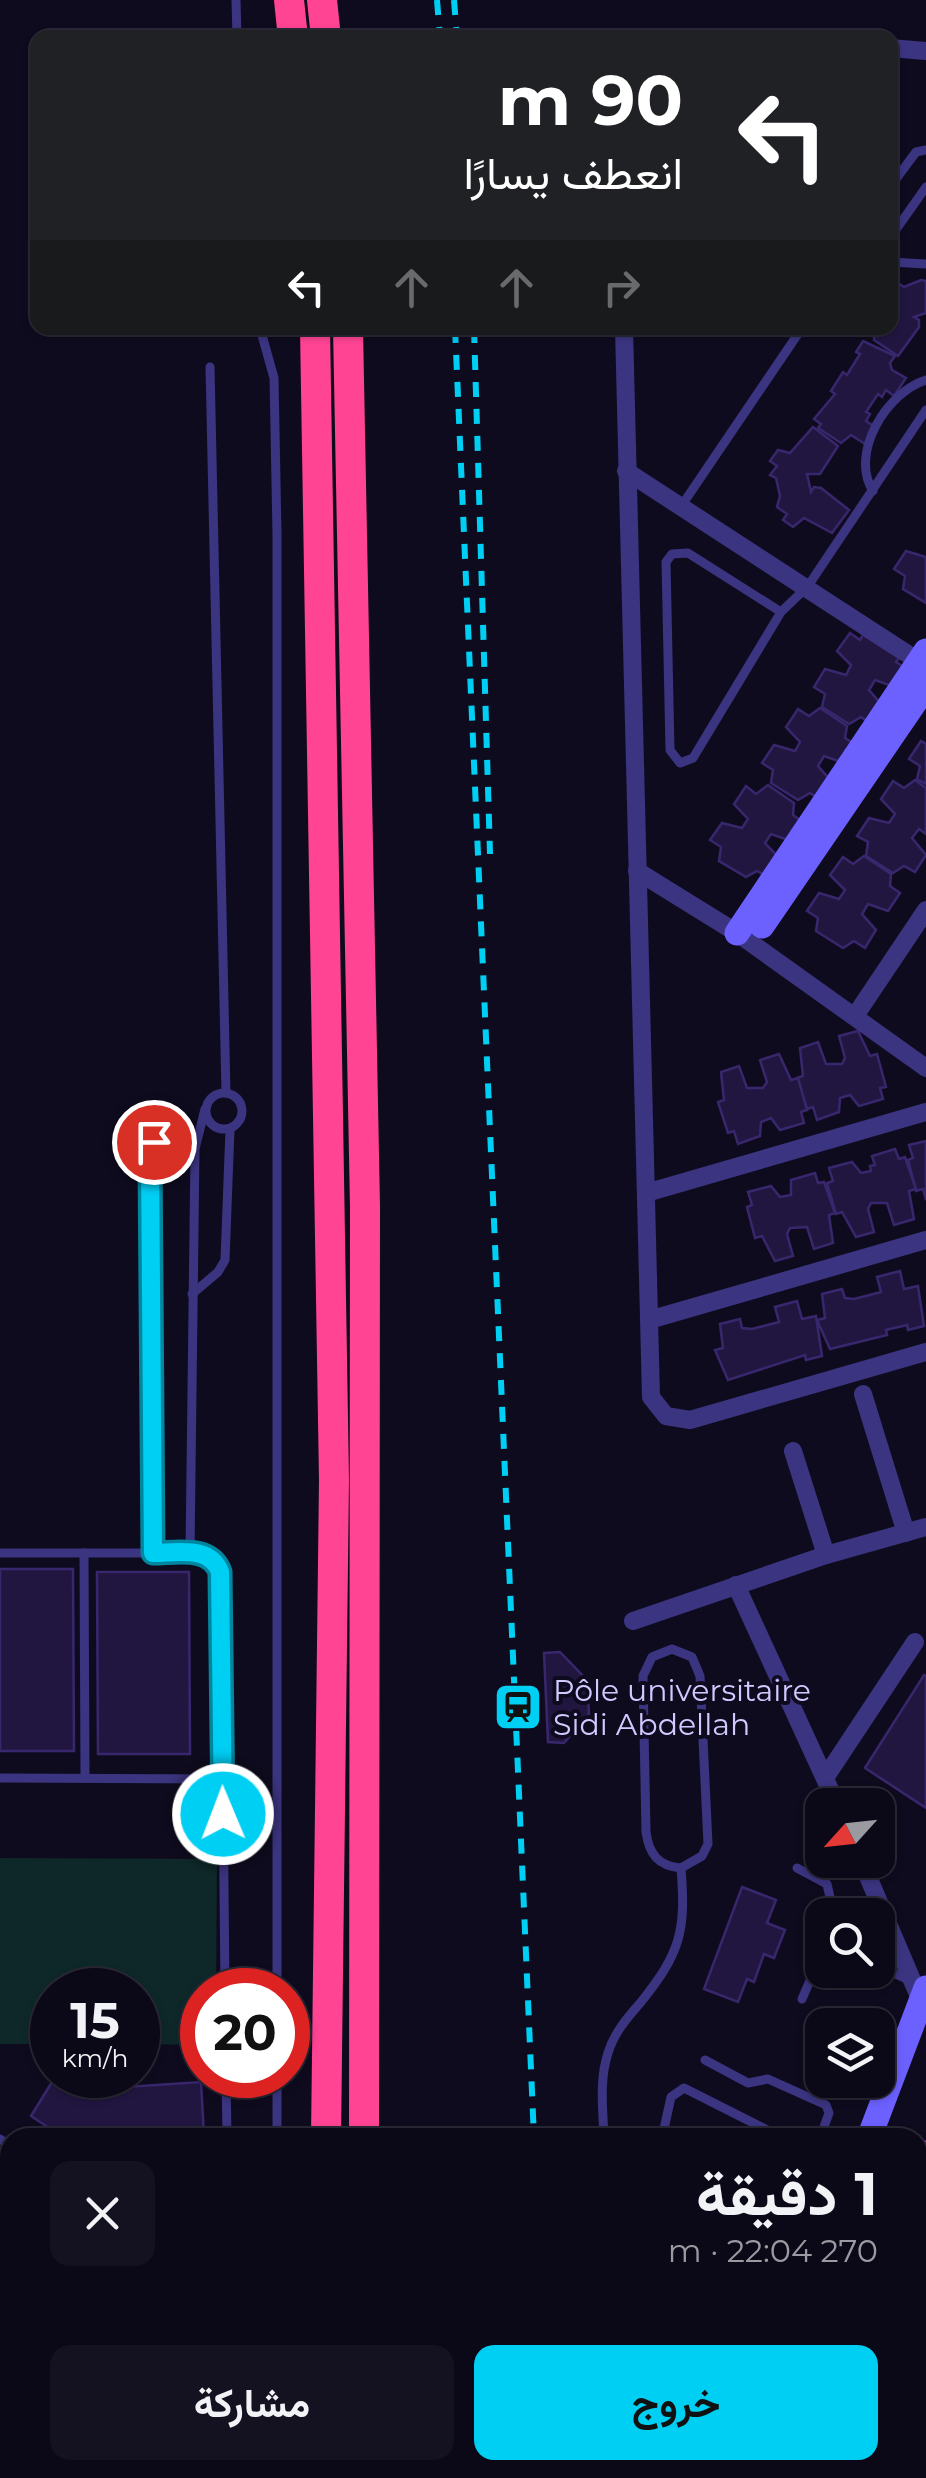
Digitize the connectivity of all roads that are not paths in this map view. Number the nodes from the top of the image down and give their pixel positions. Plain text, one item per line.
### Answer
1 (236, 0) edge
2 (289, 0) edge
3 (322, 0) edge
4 (237, 30) edge
5 (292, 30) edge
6 (325, 30) edge
7 (898, 49) edge
8 (926, 51) edge
9 (926, 150) edge
10 (898, 176) edge
11 (926, 187) edge
12 (898, 227) edge
13 (898, 262) edge
14 (926, 264) edge
15 (262, 335) edge
16 (315, 335) edge
17 (348, 335) edge
18 (624, 335) edge
19 (797, 335) edge
20 (210, 367) dead end
21 (926, 380) edge
22 (926, 410) edge
23 (626, 471) junction
24 (872, 491) junction
25 (682, 505) junction
26 (808, 586) junction
27 (781, 612) junction
28 (924, 666) edge
29 (637, 872) junction
30 (923, 921) edge
31 (744, 938) junction
32 (855, 1016) junction
33 (926, 1068) edge
34 (226, 1093) junction
35 (205, 1108) junction
36 (926, 1112) edge
37 (230, 1129) junction
38 (196, 1134) junction
39 (646, 1193) junction
40 (926, 1240) edge
41 (192, 1294) junction
42 (649, 1320) junction
43 (926, 1352) edge
44 (863, 1394) dead end
45 (793, 1450) dead end
46 (926, 1527) edge
47 (906, 1533) junction
48 (0, 1552) edge
49 (84, 1553) junction
50 (153, 1553) junction
51 (190, 1553) junction
52 (826, 1555) junction
53 (736, 1585) junction
54 (633, 1621) dead end
55 (915, 1642) dead end
56 (0, 1778) edge
57 (85, 1778) junction
58 (826, 1778) junction
59 (223, 1779) junction
60 (830, 1788) edge
61 (681, 1868) junction
62 (797, 1868) dead end
63 (869, 1878) edge
64 (830, 1898) edge
65 (225, 1968) edge
66 (277, 1968) edge
67 (895, 1976) edge
68 (807, 1988) edge
69 (920, 1990) edge
70 (802, 2000) dead end
71 (705, 2060) dead end
72 (226, 2098) edge
73 (277, 2098) edge
74 (227, 2128) edge
75 (277, 2128) edge
76 (326, 2128) edge
77 (364, 2128) edge
78 (604, 2128) edge
79 (664, 2128) edge
80 (762, 2128) edge
81 (824, 2128) edge
82 (872, 2128) edge

1 - 4 lane
2 - 5 highway
3 - 6 highway
7 - 8 street
9 - 10 lane
11 - 12 lane
13 - 14 lane
15 - 66 lane
16 - 76 highway
17 - 77 highway
18 - 23 street
19 - 25 lane
20 - 34 lane
21 - 24 lane
22 - 24 lane
23 - 25 street
23 - 29 street
24 - 26 lane
25 - 26 street
26 - 27 lane
26 - 28 street
27 - 27 lane
28 - 31 street
29 - 31 street
29 - 39 street
30 - 32 street
31 - 32 street
32 - 33 street
34 - 35 lane
34 - 37 lane
35 - 37 lane
35 - 38 lane
36 - 39 street
37 - 41 lane
38 - 41 lane
38 - 50 lane
39 - 42 street
40 - 42 street
41 - 51 lane
42 - 43 street
44 - 47 street
45 - 52 street
46 - 47 street
47 - 52 street
48 - 49 lane
49 - 50 lane
49 - 57 lane
50 - 51 lane
51 - 59 lane
52 - 53 street
53 - 54 street
53 - 58 street
55 - 58 street
56 - 57 lane
57 - 59 lane
58 - 60 street
59 - 65 lane
61 - 61 lane
61 - 78 lane
62 - 64 lane
63 - 69 street
67 - 69 lane
68 - 70 lane
69 - 82 street
71 - 81 lane
72 - 74 lane
73 - 75 lane
79 - 80 lane

